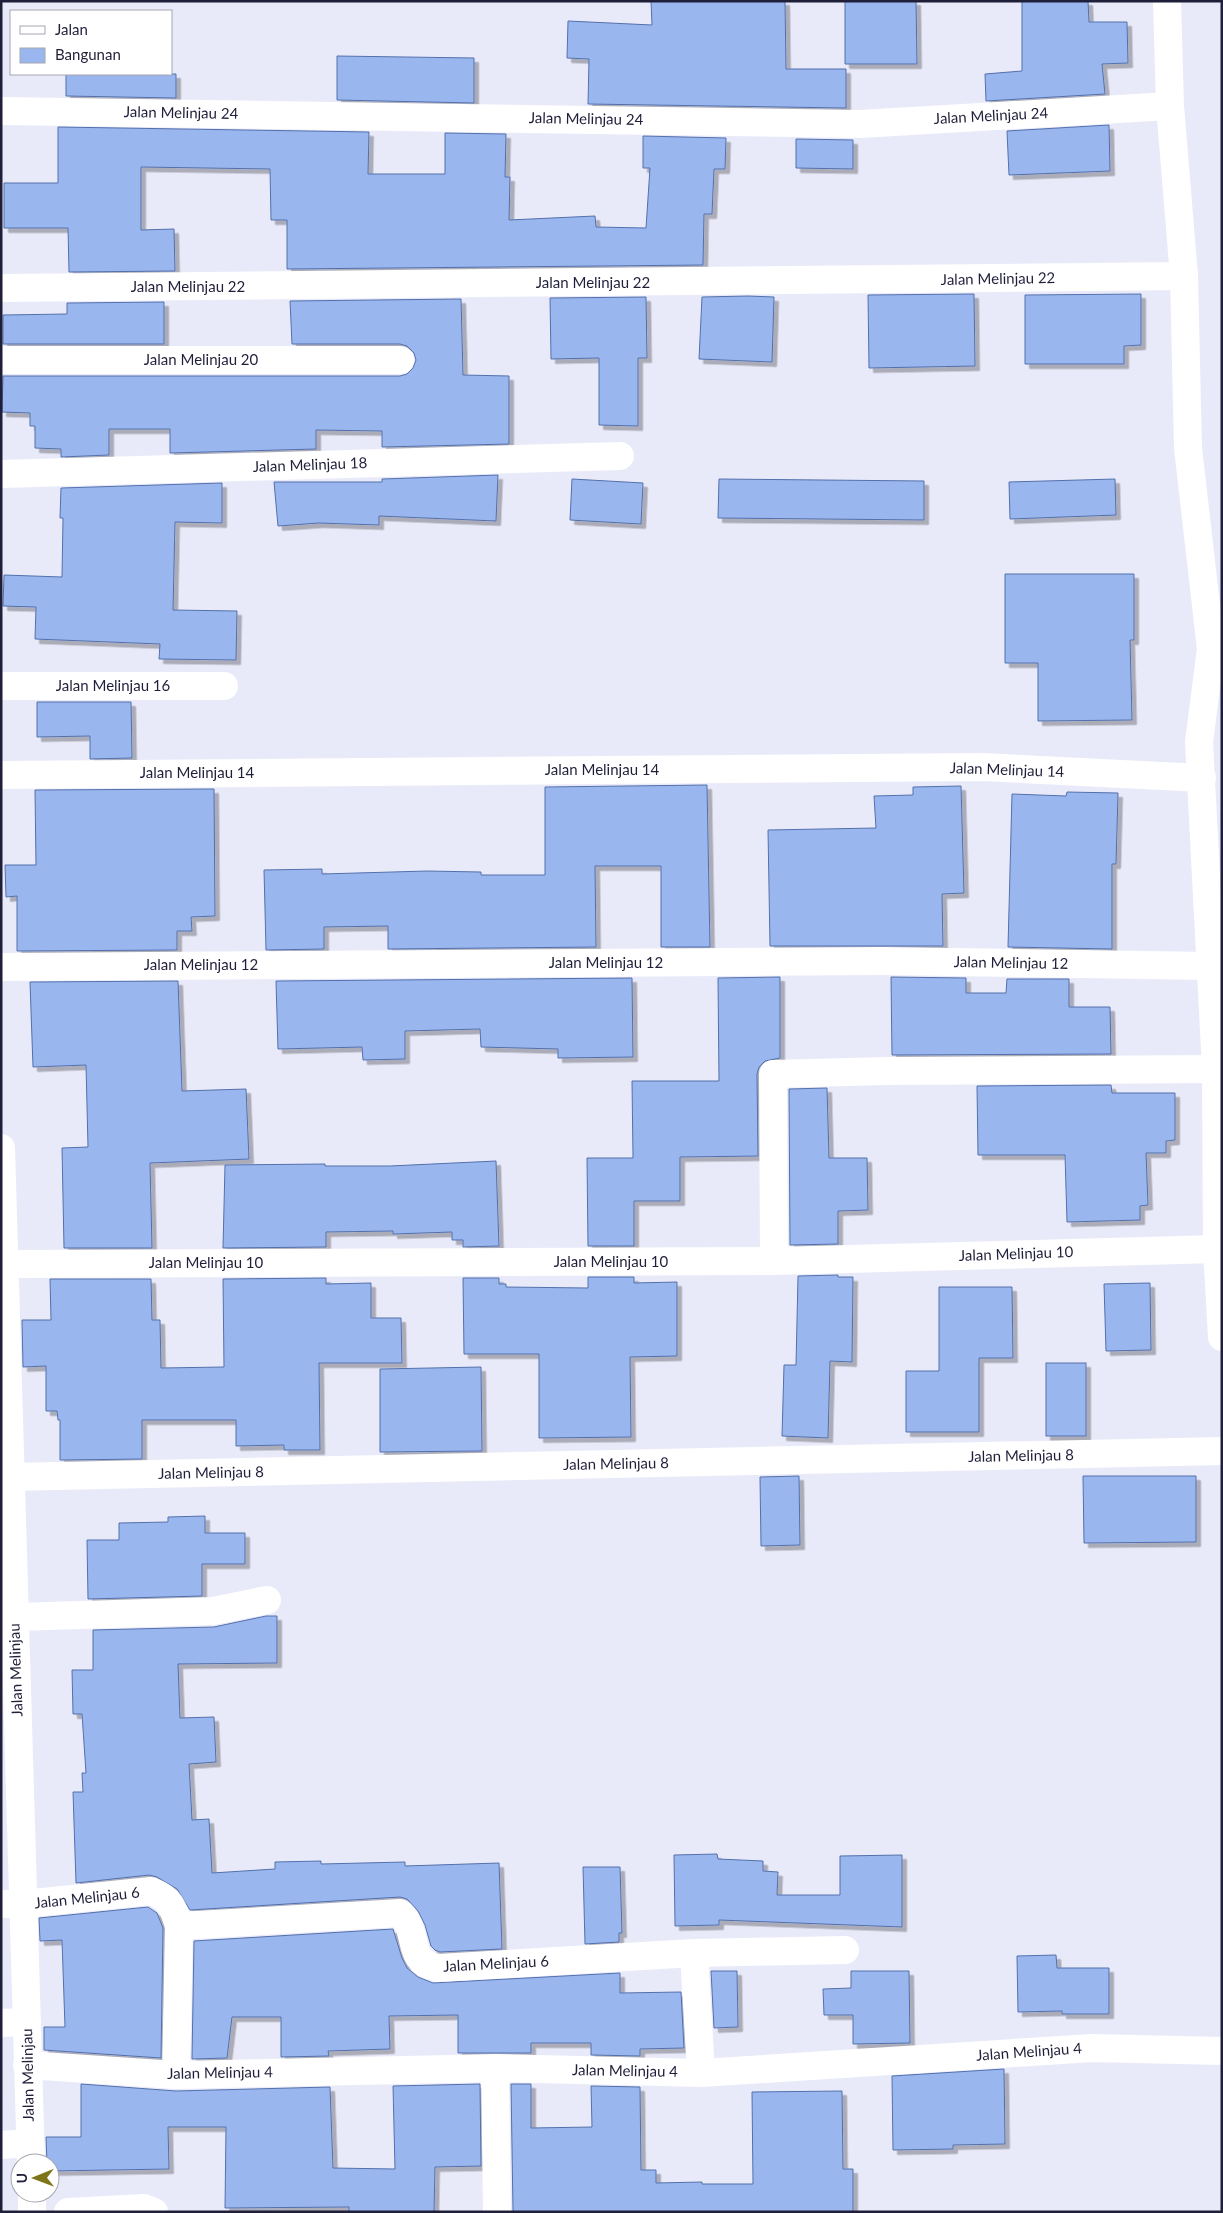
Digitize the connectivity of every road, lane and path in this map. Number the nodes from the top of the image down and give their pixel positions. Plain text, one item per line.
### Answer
1 (1167, 1) edge
2 (1170, 106) junction
3 (1, 111) edge
4 (1184, 276) junction
5 (1, 288) edge
6 (1, 360) edge
7 (400, 360) dead end
8 (620, 456) dead end
9 (1, 474) edge
10 (1216, 649) edge
11 (1, 686) edge
12 (224, 686) dead end
13 (1, 774) edge
14 (1202, 778) junction
15 (1210, 966) junction
16 (1, 967) edge
17 (1216, 1069) junction
18 (1, 1148) edge
19 (2, 1181) edge
20 (1217, 1249) junction
21 (774, 1261) junction
22 (4, 1264) junction
23 (4, 1330) edge
24 (1222, 1337) edge
25 (1222, 1451) edge
26 (10, 1477) junction
27 (7, 1555) edge
28 (268, 1600) dead end
29 (15, 1617) junction
30 (10, 1756) edge
31 (12, 1904) edge
32 (179, 1926) junction
33 (845, 1950) dead end
34 (694, 1952) junction
35 (14, 2022) edge
36 (1222, 2051) edge
37 (27, 2065) junction
38 (494, 2068) junction
39 (701, 2073) junction
40 (176, 2075) junction
41 (1, 2145) edge
42 (30, 2153) edge
43 (68, 2212) edge
44 (154, 2212) edge
45 (497, 2212) edge

1 - 2 street
2 - 3 street, Jalan Melinjau 24
2 - 4 street
4 - 5 street, Jalan Melinjau 22
4 - 10 street
6 - 7 street, Jalan Melinjau 20
8 - 9 street, Jalan Melinjau 18
10 - 14 street
11 - 12 street, Jalan Melinjau 16
13 - 14 street, Jalan Melinjau 14
14 - 15 street
15 - 16 street, Jalan Melinjau 12
15 - 17 street
17 - 20 street
17 - 21 street
18 - 19 street, Jalan Melinjau
19 - 22 street, Jalan Melinjau
20 - 21 street, Jalan Melinjau 10
20 - 24 street
21 - 22 street, Jalan Melinjau 10
22 - 23 street, Jalan Melinjau
23 - 26 street, Jalan Melinjau
25 - 26 street, Jalan Melinjau 8
26 - 27 street, Jalan Melinjau
27 - 29 street, Jalan Melinjau
28 - 29 street
29 - 30 street, Jalan Melinjau
30 - 31 street, Jalan Melinjau
31 - 32 street, Jalan Melinjau 6
31 - 35 street, Jalan Melinjau
32 - 34 street, Jalan Melinjau 6
32 - 40 street
33 - 34 street, Jalan Melinjau 6
34 - 39 street
35 - 37 street, Jalan Melinjau
36 - 39 street, Jalan Melinjau 4
37 - 40 street, Jalan Melinjau 4
37 - 42 street, Jalan Melinjau
38 - 39 street, Jalan Melinjau 4
38 - 40 street, Jalan Melinjau 4
38 - 45 street
41 - 42 street
43 - 44 street

